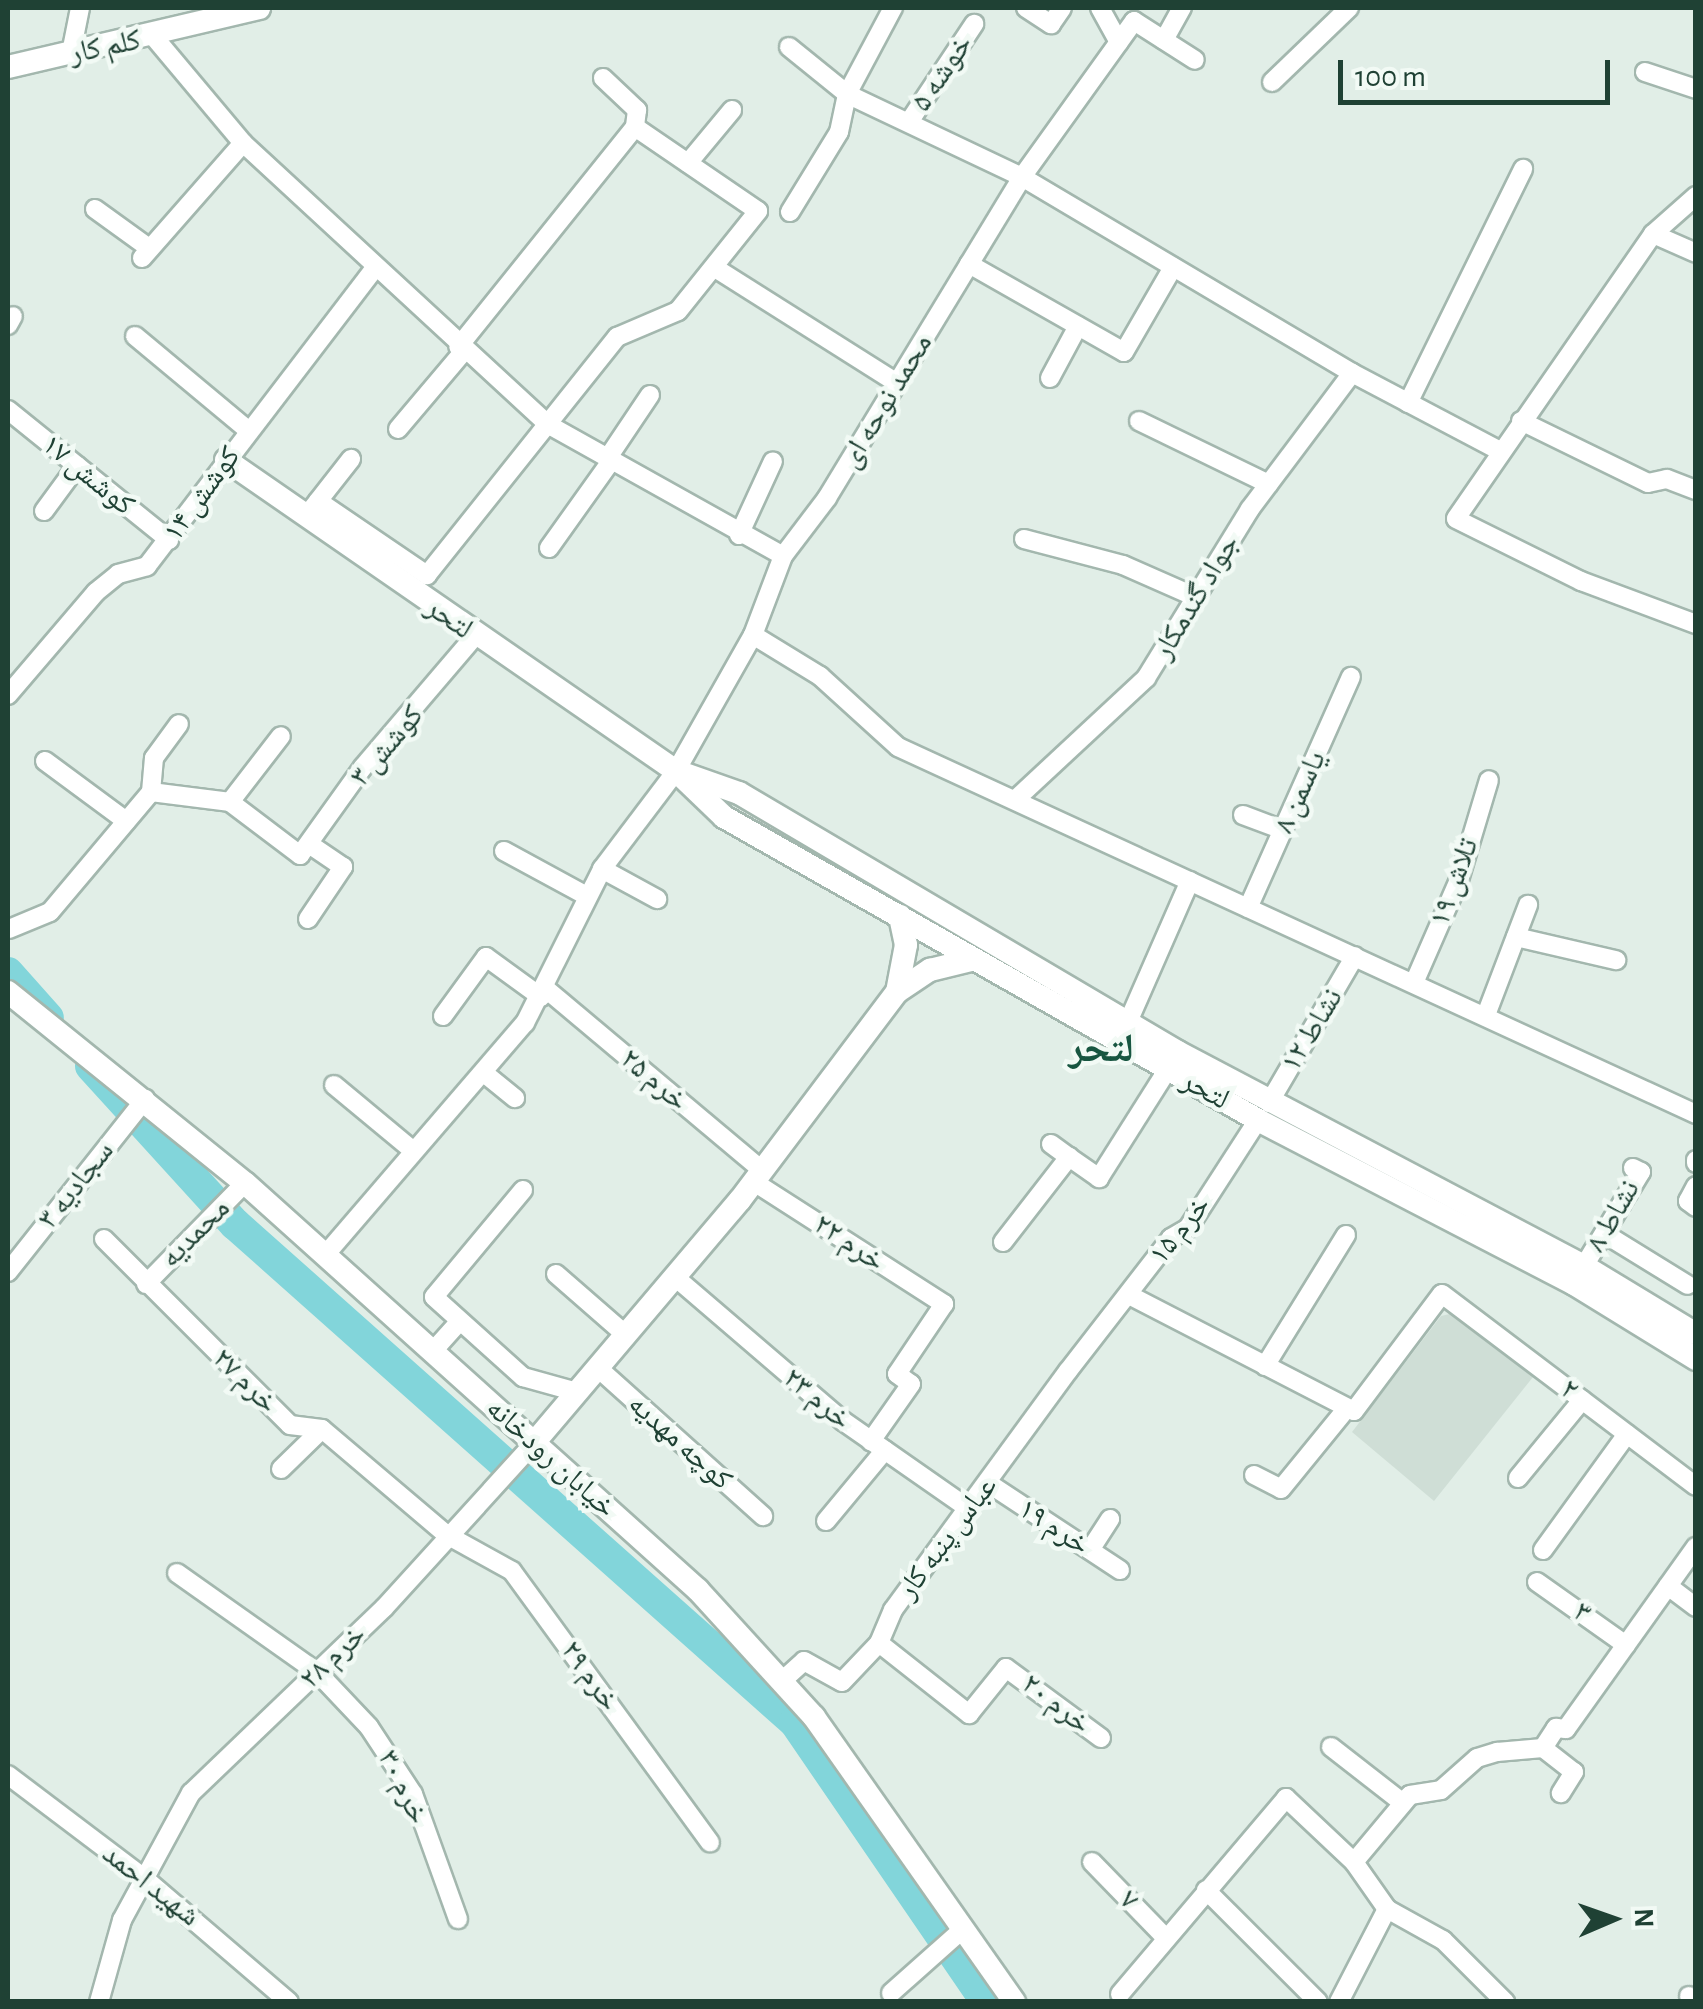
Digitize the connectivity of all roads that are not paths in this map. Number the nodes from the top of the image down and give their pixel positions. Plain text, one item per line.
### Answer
1 (80, 8) edge
2 (259, 8) edge
3 (893, 8) edge
4 (1026, 8) edge
5 (1062, 8) edge
6 (1100, 8) edge
7 (1182, 8) edge
8 (1349, 8) edge
9 (974, 24) dead end
10 (154, 37) junction
11 (1164, 40) junction
12 (1119, 42) junction
13 (789, 47) dead end
14 (71, 54) junction
15 (1194, 60) dead end
16 (8, 67) edge
17 (1645, 72) dead end
18 (603, 78) dead end
19 (1272, 82) dead end
20 (1696, 89) edge
21 (847, 94) junction
22 (732, 110) dead end
23 (909, 122) junction
24 (635, 127) junction
25 (243, 143) junction
26 (688, 163) junction
27 (1523, 168) dead end
28 (1022, 177) junction
29 (1696, 196) edge
30 (95, 209) dead end
31 (790, 212) dead end
32 (1652, 234) junction
33 (1696, 252) edge
34 (970, 264) junction
35 (1173, 267) junction
36 (376, 268) junction
37 (715, 268) junction
38 (1078, 326) junction
39 (135, 336) dead end
40 (461, 349) junction
41 (1352, 374) junction
42 (1050, 378) dead end
43 (897, 383) junction
44 (650, 396) dead end
45 (1408, 403) junction
46 (8, 410) edge
47 (1521, 421) junction
48 (1139, 422) dead end
49 (548, 425) junction
50 (398, 429) dead end
51 (248, 430) junction
52 (1500, 451) junction
53 (351, 459) dead end
54 (226, 460) junction
55 (609, 460) junction
56 (772, 461) dead end
57 (77, 466) junction
58 (1269, 484) junction
59 (1696, 490) edge
60 (312, 509) junction
61 (44, 511) dead end
62 (738, 535) junction
63 (169, 540) junction
64 (1024, 540) dead end
65 (549, 548) dead end
66 (783, 556) junction
67 (1196, 597) junction
68 (1696, 624) edge
69 (753, 635) junction
70 (474, 636) junction
71 (1351, 677) dead end
72 (8, 695) edge
73 (179, 724) dead end
74 (281, 736) dead end
75 (45, 761) dead end
76 (676, 772) junction
77 (1489, 780) dead end
78 (151, 792) junction
79 (1016, 799) junction
80 (230, 802) junction
81 (1243, 815) dead end
82 (126, 821) junction
83 (1283, 830) junction
84 (304, 850) junction
85 (504, 851) dead end
86 (602, 869) junction
87 (1190, 881) junction
88 (587, 896) junction
89 (657, 899) dead end
90 (1528, 906) dead end
91 (1248, 908) junction
92 (900, 916) junction
93 (308, 919) dead end
94 (8, 931) edge
95 (1516, 937) junction
96 (1355, 956) junction
97 (970, 960) junction
98 (1616, 960) dead end
99 (1414, 983) junction
100 (8, 992) edge
101 (897, 992) junction
102 (543, 993) junction
103 (1486, 1015) junction
104 (443, 1016) dead end
105 (1128, 1022) junction
106 (1168, 1069) junction
107 (484, 1073) junction
108 (334, 1085) dead end
109 (145, 1098) junction
110 (515, 1098) dead end
111 (1263, 1112) junction
112 (1696, 1114) edge
113 (1050, 1144) dead end
114 (411, 1149) junction
115 (1069, 1157) junction
116 (1633, 1168) dead end
117 (758, 1176) junction
118 (245, 1183) junction
119 (1696, 1186) edge
120 (523, 1190) dead end
121 (1696, 1207) edge
122 (1605, 1234) junction
123 (1346, 1235) dead end
124 (104, 1239) dead end
125 (1003, 1242) dead end
126 (326, 1254) junction
127 (1584, 1266) junction
128 (8, 1272) edge
129 (556, 1274) dead end
130 (674, 1277) junction
131 (146, 1284) junction
132 (1688, 1286) dead end
133 (1129, 1295) junction
134 (460, 1320) junction
135 (626, 1335) junction
136 (1098, 1336) joint
137 (433, 1351) junction
138 (1695, 1352) edge
139 (1266, 1366) junction
140 (598, 1368) junction
141 (577, 1392) junction
142 (1582, 1400) junction
143 (1346, 1408) junction
144 (322, 1428) junction
145 (1627, 1434) junction
146 (533, 1444) junction
147 (878, 1446) junction
148 (281, 1469) dead end
149 (1254, 1475) dead end
150 (1518, 1478) dead end
151 (988, 1483) junction
152 (1696, 1486) edge
153 (969, 1509) junction
154 (762, 1516) dead end
155 (1110, 1519) dead end
156 (826, 1521) dead end
157 (448, 1535) junction
158 (1696, 1548) edge
159 (1090, 1550) junction
160 (1543, 1550) dead end
161 (1120, 1570) dead end
162 (177, 1573) dead end
163 (1537, 1582) dead end
164 (1668, 1586) junction
165 (1696, 1607) edge
166 (879, 1642) junction
167 (1626, 1644) junction
168 (318, 1673) junction
169 (782, 1680) junction
170 (1101, 1738) dead end
171 (1331, 1748) dead end
172 (1543, 1748) junction
173 (8, 1775) edge
174 (1560, 1792) dead end
175 (1403, 1803) junction
176 (710, 1843) dead end
177 (1092, 1862) dead end
178 (1354, 1862) junction
179 (143, 1877) junction
180 (1206, 1890) junction
181 (1387, 1909) junction
182 (458, 1919) dead end
183 (963, 1929) junction
184 (1166, 1938) junction
185 (891, 1992) dead end
186 (1120, 1994) dead end
187 (99, 2002) edge
188 (289, 2002) edge
189 (1014, 2002) edge
190 (1318, 2002) edge
191 (1339, 2002) edge
192 (1505, 2002) edge

1 - 14 street
2 - 10 street, کلم کار
3 - 21 street
4 - 5 street
6 - 12 street
7 - 11 street
8 - 19 street
9 - 23 street, خوشه ۵
10 - 14 street, کلم کار
10 - 25 street
11 - 12 street
11 - 15 street
12 - 28 street, محمد نوحه ای
13 - 21 street
14 - 16 street, کلم کار
17 - 20 street
18 - 24 street
21 - 23 street
21 - 31 street
22 - 26 street
23 - 28 street
24 - 26 street
24 - 40 street
25 - 30 street
25 - 36 street
26 - 37 street
27 - 45 street
28 - 34 street, محمد نوحه ای
28 - 35 street
29 - 32 street
32 - 33 street
32 - 47 street
34 - 38 street
34 - 43 street, محمد نوحه ای
35 - 38 street
35 - 41 street
36 - 40 street
36 - 51 street, کوشش ۱۴
37 - 43 street
37 - 49 street
38 - 42 street
39 - 51 street
40 - 49 street
40 - 50 street
41 - 45 street
41 - 58 street, جواد گندمکار
43 - 66 street, محمد نوحه ای
44 - 55 street
45 - 52 street
46 - 57 street, کوشش ۱۷
47 - 52 street
47 - 59 street
48 - 58 street
49 - 55 street
49 - 60 street
51 - 54 street, کوشش ۱۴
52 - 68 street
53 - 60 street
54 - 60 street, لتحر
54 - 63 street, کوشش ۱۴
55 - 62 street
55 - 65 street
56 - 62 street
57 - 61 street
57 - 63 street, کوشش ۱۷
58 - 67 street, جواد گندمکار
60 - 70 street, لتحر
62 - 66 street
63 - 72 street, کوشش ۱۴
64 - 67 street
66 - 69 street, محمد نوحه ای
67 - 79 street, جواد گندمکار
69 - 76 street, محمد نوحه ای
69 - 79 street
70 - 76 street, لتحر
70 - 84 street, کوشش ۳
71 - 83 street, یاسمن ۸
73 - 78 street
74 - 80 street
75 - 82 street
76 - 86 street, محمد نوحه ای
76 - 92 street, لتحر
76 - 105 street, لتحر
77 - 99 street, تلاش ۱۹
78 - 80 street
78 - 82 street
79 - 87 street
80 - 84 street
81 - 83 street
82 - 94 street
83 - 91 street, یاسمن ۸
84 - 93 street
85 - 88 street
86 - 88 street, محمد نوحه ای
86 - 89 street
87 - 91 street
87 - 105 street
88 - 102 street, محمد نوحه ای
90 - 95 street
91 - 96 street
92 - 97 street, لتحر
92 - 101 street
95 - 98 street
95 - 103 street
96 - 99 street
96 - 111 street, نشاط ۱۲
97 - 101 street
97 - 106 street, لتحر
99 - 103 street
100 - 109 street, خیابان رودخانه
101 - 117 street
102 - 104 street, خرم ۲۵
102 - 107 street, محمد نوحه ای
102 - 117 street, خرم ۲۵
103 - 112 street
105 - 111 street, لتحر
106 - 111 street, لتحر
106 - 115 street
107 - 110 street
107 - 114 street, محمد نوحه ای
108 - 114 street
109 - 118 street, خیابان رودخانه
109 - 128 street, سجادیه ۳
111 - 127 street, لتحر
111 - 133 street, خرم ۱۵
111 - 138 street, لتحر
113 - 115 street
114 - 126 street, محمد نوحه ای
115 - 125 street
116 - 122 street, نشاط ۸
117 - 130 street
117 - 147 street, خرم ۲۲
118 - 126 street, خیابان رودخانه
118 - 131 street, محمدیه
119 - 121 street
120 - 134 street
122 - 127 street, نشاط ۸
122 - 132 street
123 - 139 street
124 - 131 street, خرم ۲۷
126 - 137 street, خیابان رودخانه
127 - 138 street, لتحر
129 - 135 street
130 - 135 street
130 - 147 street, خرم ۲۳
131 - 144 street, خرم ۲۷
133 - 136 street, خرم ۱۵
133 - 139 street
134 - 137 street
134 - 141 street
135 - 140 street
136 - 151 street, عباس پنبه کار
137 - 146 street, خیابان رودخانه
139 - 143 street
140 - 141 street
140 - 154 street, کوچه مهدیه
141 - 146 street
142 - 143 street, ۲
142 - 145 street, ۲
142 - 150 street
143 - 149 street
144 - 148 street
144 - 157 street, خرم ۲۷
145 - 152 street, ۲
145 - 160 street
146 - 157 street, خرم ۲۸
146 - 169 street, خیابان رودخانه
147 - 153 street, خرم ۲۳
147 - 156 street
151 - 153 street, عباس پنبه کار
151 - 159 street, خرم ۱۹
153 - 166 street, عباس پنبه کار
155 - 159 street
157 - 168 street, خرم ۲۸
157 - 176 street, خرم ۲۹
158 - 164 street
159 - 161 street, خرم ۱۹
162 - 168 street, خرم ۳۰
163 - 167 street, ۳
164 - 165 street
164 - 167 street
166 - 169 street, عباس پنبه کار
166 - 170 street, خرم ۲۰
167 - 172 street
168 - 179 street, خرم ۲۸
168 - 182 street, خرم ۳۰
169 - 183 street, خیابان رودخانه
171 - 175 street
172 - 174 street
172 - 175 street
173 - 179 street, شهید احمد
175 - 178 street
177 - 184 street, ۷
178 - 180 street
178 - 181 street
179 - 187 street, خرم ۲۸
179 - 188 street, شهید احمد
180 - 184 street
180 - 190 street
181 - 191 street
181 - 192 street
183 - 185 street
183 - 189 street, خیابان رودخانه
184 - 186 street

